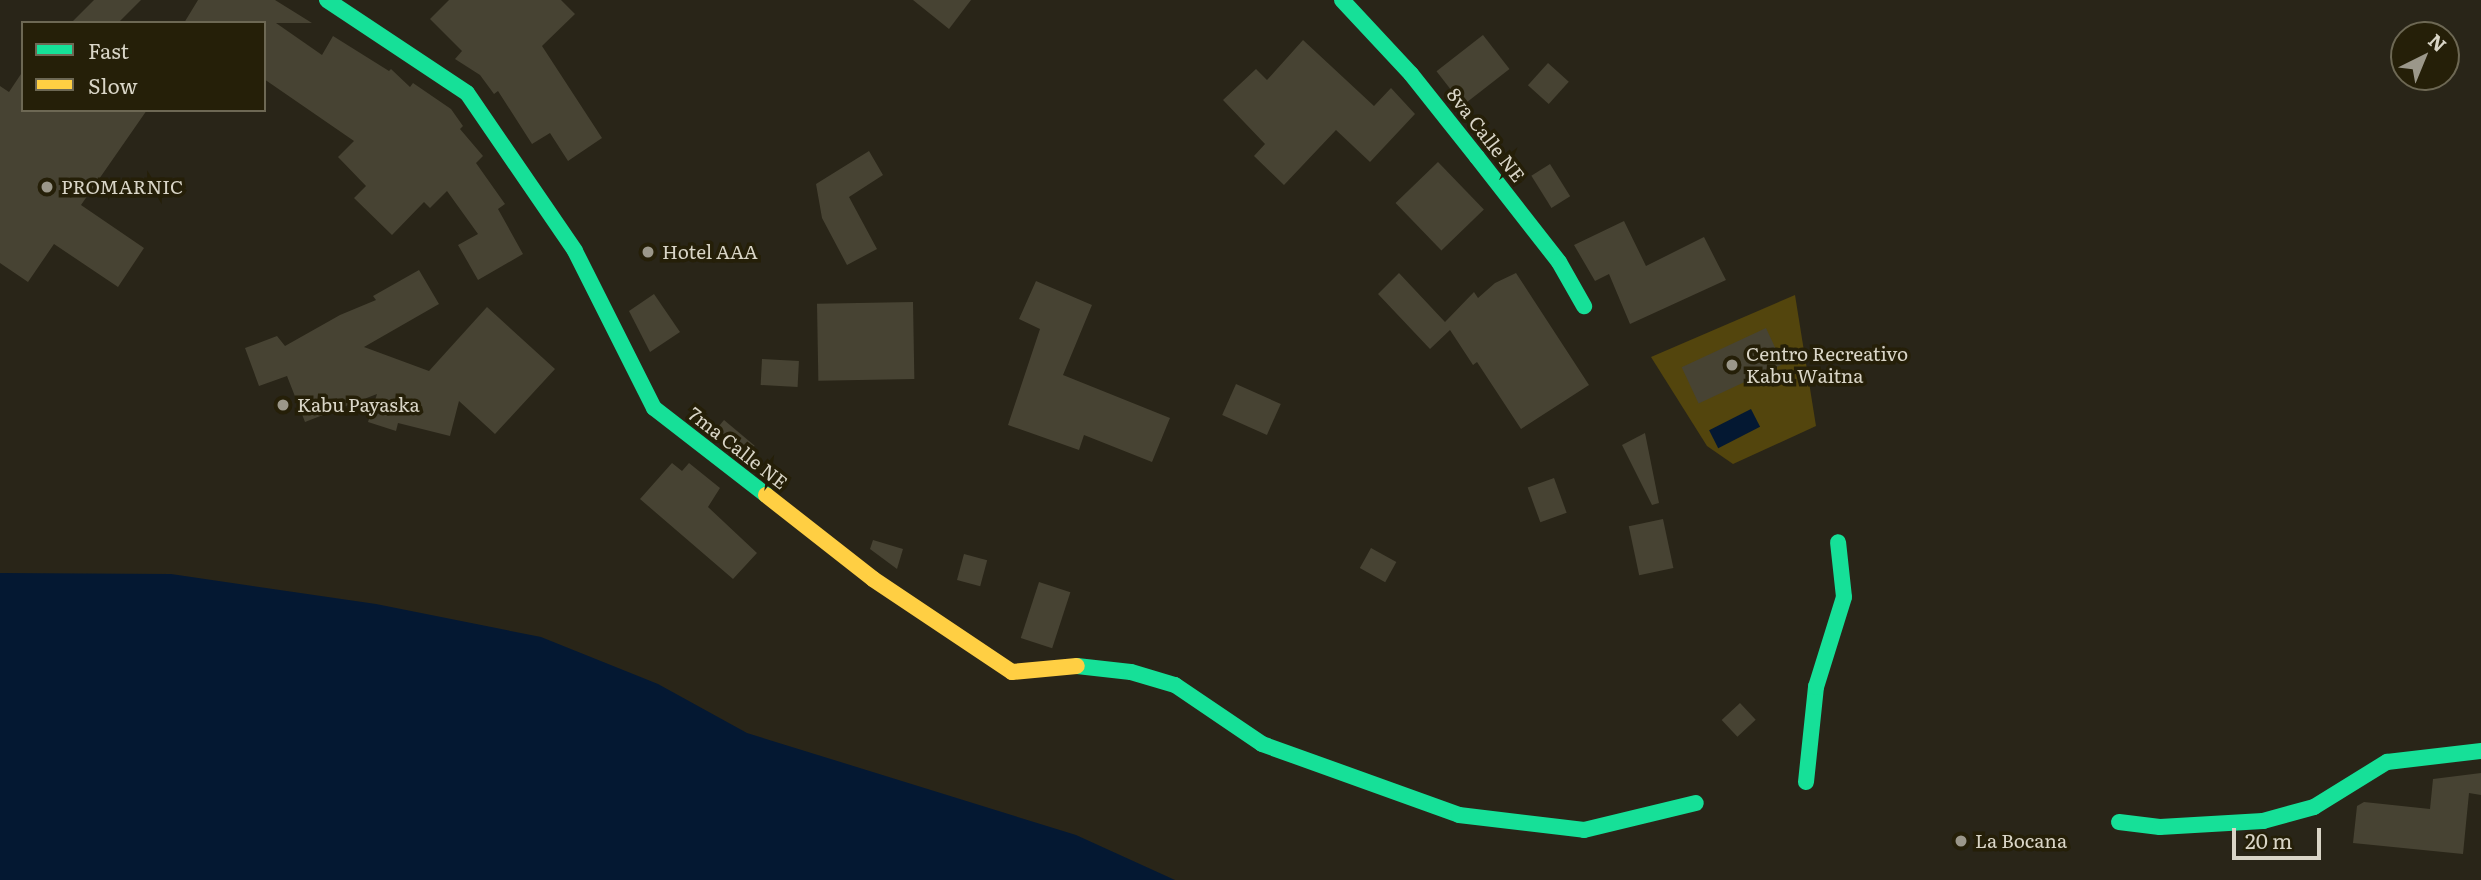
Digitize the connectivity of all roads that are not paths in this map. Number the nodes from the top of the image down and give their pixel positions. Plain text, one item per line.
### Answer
1 (327, 0) edge
2 (1342, 0) edge
3 (1584, 306) dead end
4 (1838, 542) dead end
5 (2481, 751) edge
6 (1806, 782) dead end
7 (1696, 803) dead end
8 (2119, 822) dead end

1 - 7 street, 7ma Calle NE
2 - 3 street, 8va Calle NE
4 - 6 street
5 - 8 street

